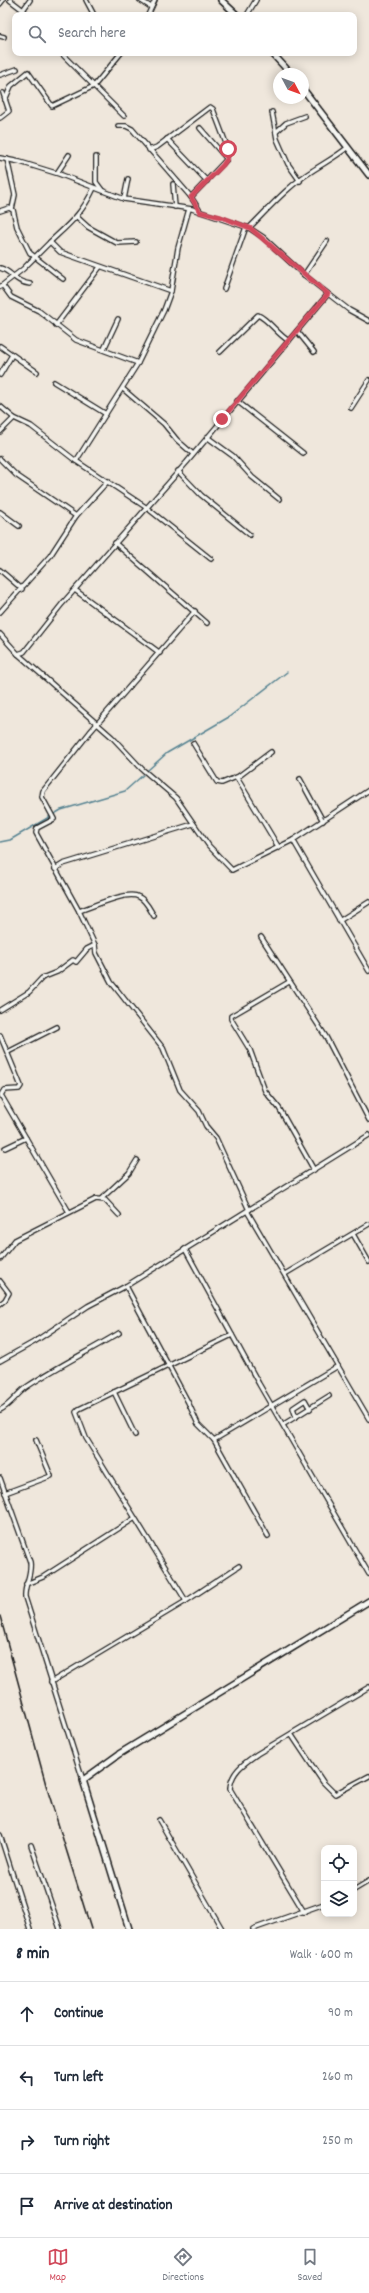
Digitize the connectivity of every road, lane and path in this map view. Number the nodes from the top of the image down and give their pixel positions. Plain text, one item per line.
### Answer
1 (3, 0) edge
2 (10, 0) edge
3 (30, 0) edge
4 (86, 0) edge
5 (140, 0) edge
6 (155, 0) edge
7 (221, 0) edge
8 (256, 0) edge
9 (0, 4) edge
10 (151, 7) junction
11 (22, 10) junction
12 (24, 12) edge
13 (92, 12) edge
14 (149, 12) edge
15 (234, 12) edge
16 (249, 12) edge
17 (65, 56) edge
18 (119, 56) edge
19 (275, 56) edge
20 (286, 68) edge
21 (17, 69) dead end
22 (0, 75) edge
23 (94, 86) junction
24 (3, 93) dead end
25 (309, 96) edge
26 (5, 100) junction
27 (272, 112) dead end
28 (124, 116) dead end
29 (305, 116) dead end
30 (0, 118) edge
31 (118, 126) dead end
32 (200, 128) dead end
33 (276, 132) junction
34 (167, 139) junction
35 (348, 148) junction
36 (149, 150) junction
37 (69, 155) dead end
38 (96, 157) dead end
39 (0, 158) edge
40 (7, 159) junction
41 (227, 159) junction
42 (56, 173) junction
43 (369, 175) edge
44 (128, 179) dead end
45 (207, 181) junction
46 (300, 181) junction
47 (173, 184) dead end
48 (94, 188) junction
49 (103, 191) junction
50 (191, 197) junction
51 (124, 198) junction
52 (175, 207) junction
53 (12, 209) junction
54 (189, 209) junction
55 (0, 211) edge
56 (200, 212) junction
57 (77, 217) junction
58 (248, 228) junction
59 (327, 241) dead end
60 (50, 242) junction
61 (136, 242) dead end
62 (34, 258) junction
63 (0, 268) edge
64 (100, 268) junction
65 (304, 276) junction
66 (13, 278) junction
67 (63, 279) dead end
68 (30, 284) dead end
69 (2, 286) edge
70 (224, 289) dead end
71 (171, 291) junction
72 (328, 294) junction
73 (118, 319) dead end
74 (369, 321) edge
75 (56, 325) junction
76 (297, 331) junction
77 (289, 341) junction
78 (0, 346) edge
79 (104, 349) junction
80 (220, 352) dead end
81 (314, 352) dead end
82 (12, 355) junction
83 (138, 363) junction
84 (37, 372) dead end
85 (0, 376) edge
86 (369, 380) edge
87 (54, 382) dead end
88 (123, 388) junction
89 (237, 400) junction
90 (0, 406) edge
91 (351, 408) dead end
92 (106, 414) junction
93 (14, 418) junction
94 (0, 432) edge
95 (207, 437) junction
96 (303, 453) dead end
97 (193, 454) junction
98 (0, 459) edge
99 (76, 461) junction
100 (178, 472) junction
101 (108, 481) junction
102 (279, 499) dead end
103 (147, 508) junction
104 (0, 512) edge
105 (76, 516) junction
106 (19, 526) dead end
107 (250, 535) dead end
108 (115, 543) junction
109 (211, 559) dead end
110 (0, 570) edge
111 (22, 589) junction
112 (75, 590) junction
113 (195, 611) junction
114 (0, 612) edge
115 (207, 623) dead end
116 (0, 634) edge
117 (160, 653) junction
118 (18, 654) junction
119 (97, 725) junction
120 (193, 743) dead end
121 (271, 752) dead end
122 (239, 776) junction
123 (300, 780) dead end
124 (369, 790) edge
125 (323, 821) junction
126 (194, 824) junction
127 (293, 840) junction
128 (279, 848) junction
129 (55, 869) junction
130 (369, 902) edge
131 (79, 911) junction
132 (154, 916) dead end
133 (339, 921) junction
134 (261, 937) dead end
135 (95, 945) junction
136 (369, 971) edge
137 (289, 982) junction
138 (0, 1010) edge
139 (57, 1027) dead end
140 (0, 1035) edge
141 (8, 1052) junction
142 (369, 1120) edge
143 (369, 1135) edge
144 (26, 1138) junction
145 (5, 1148) dead end
146 (137, 1160) dead end
147 (314, 1170) junction
148 (101, 1198) junction
149 (248, 1211) junction
150 (69, 1212) junction
151 (119, 1215) dead end
152 (369, 1224) edge
153 (353, 1234) junction
154 (185, 1249) junction
155 (0, 1259) edge
156 (369, 1262) edge
157 (286, 1274) junction
158 (0, 1280) edge
159 (126, 1286) junction
160 (0, 1304) edge
161 (119, 1333) dead end
162 (232, 1335) junction
163 (0, 1361) edge
164 (168, 1365) junction
165 (338, 1366) junction
166 (114, 1392) junction
167 (329, 1396) dead end
168 (273, 1405) junction
169 (310, 1409) junction
170 (0, 1410) edge
171 (296, 1417) junction
172 (369, 1419) edge
173 (284, 1424) junction
174 (135, 1435) dead end
175 (36, 1440) dead end
176 (214, 1440) junction
177 (0, 1478) edge
178 (5, 1492) junction
179 (135, 1518) junction
180 (268, 1536) dead end
181 (239, 1566) dead end
182 (369, 1574) edge
183 (26, 1584) junction
184 (186, 1601) junction
185 (369, 1601) edge
186 (51, 1682) junction
187 (369, 1687) edge
188 (291, 1734) junction
189 (369, 1776) edge
190 (83, 1780) junction
191 (160, 1820) dead end
192 (0, 1835) edge
193 (30, 1845) dead end
194 (369, 1880) edge
195 (357, 1888) edge
196 (321, 1905) edge
197 (304, 1912) junction
198 (30, 1929) edge
199 (60, 1929) edge
200 (129, 1929) edge
201 (222, 1929) edge
202 (253, 1929) edge

1 - 9 street
2 - 11 street
3 - 11 street
4 - 13 street
5 - 10 street
6 - 10 street
7 - 15 street
8 - 16 street
10 - 14 street
11 - 12 street
17 - 23 street
18 - 23 street
19 - 20 street
21 - 22 street
23 - 26 street
23 - 28 street
24 - 26 street
25 - 35 street
26 - 30 street
27 - 33 street
29 - 33 street
31 - 36 street
32 - 41 street
33 - 46 street
34 - 36 street
34 - 41 street
34 - 45 street
35 - 43 street
35 - 46 street
36 - 50 street
37 - 42 street
38 - 49 street
39 - 40 street
40 - 42 street
40 - 53 street
41 - 45 street
42 - 48 street
44 - 51 street
45 - 50 street
46 - 58 street
47 - 52 street
48 - 49 street
48 - 57 street
49 - 51 street
50 - 56 street
51 - 52 street
52 - 54 street
53 - 55 street
53 - 62 street
54 - 56 street
54 - 71 street
56 - 58 street
57 - 60 street
57 - 61 street
58 - 65 street
58 - 70 street
59 - 65 street
60 - 62 street
60 - 64 street
62 - 66 street
62 - 67 street
63 - 66 street
64 - 71 street
64 - 75 street
65 - 72 street
66 - 68 street
66 - 69 street
69 - 75 street
71 - 83 street
72 - 74 street
72 - 76 street
73 - 79 street
75 - 79 street
76 - 77 street
76 - 81 street
77 - 80 street
77 - 89 street
78 - 82 street
79 - 83 street
82 - 84 street
82 - 85 street
83 - 88 street
86 - 91 street
87 - 92 street
88 - 92 street
88 - 97 street
89 - 95 street
89 - 96 street
90 - 93 street
92 - 99 street
93 - 94 street
93 - 99 street
95 - 97 street
95 - 102 street
97 - 100 street
98 - 105 street
99 - 101 street
100 - 103 street
100 - 107 street
101 - 103 street
101 - 105 street
103 - 108 street
103 - 109 street
104 - 106 street
105 - 111 street
108 - 112 street
108 - 113 street
110 - 111 street
111 - 114 street
112 - 117 street
112 - 118 street
113 - 115 street
113 - 117 street
116 - 118 street
117 - 119 street
118 - 119 street
119 - 126 street
119 - 129 street
120 - 122 street
121 - 122 street
122 - 128 street
123 - 125 street
124 - 125 street
125 - 127 street
126 - 128 street
126 - 129 street
127 - 128 street
127 - 133 street
129 - 131 street
130 - 133 street
131 - 132 street
131 - 135 street
133 - 136 street
134 - 137 street
135 - 138 street
135 - 149 street
137 - 142 street
137 - 147 street
139 - 141 street
140 - 141 street
141 - 144 street
143 - 147 street
144 - 145 street
144 - 150 street
146 - 148 street
147 - 149 street
148 - 150 street
148 - 151 street
149 - 154 street
149 - 157 street
150 - 155 street
152 - 153 street
153 - 156 street
153 - 157 street
154 - 159 street
154 - 162 street
157 - 165 street
158 - 160 street
159 - 163 street
159 - 164 street
161 - 170 street
162 - 164 street
162 - 168 street
164 - 166 street
164 - 176 street
165 - 168 street
165 - 172 street
166 - 174 street
166 - 179 street
167 - 169 street
168 - 173 street
168 - 176 street
169 - 171 street
169 - 171 street
171 - 173 street
173 - 182 street
175 - 178 street
176 - 180 street
177 - 178 street
178 - 183 street
179 - 183 street
179 - 184 street
181 - 184 street
183 - 186 street
184 - 186 street
185 - 190 street
186 - 190 street
187 - 188 street
188 - 189 street
188 - 197 street
190 - 200 street
191 - 201 street
192 - 198 street
193 - 199 street
194 - 195 street
196 - 197 street
197 - 202 street

